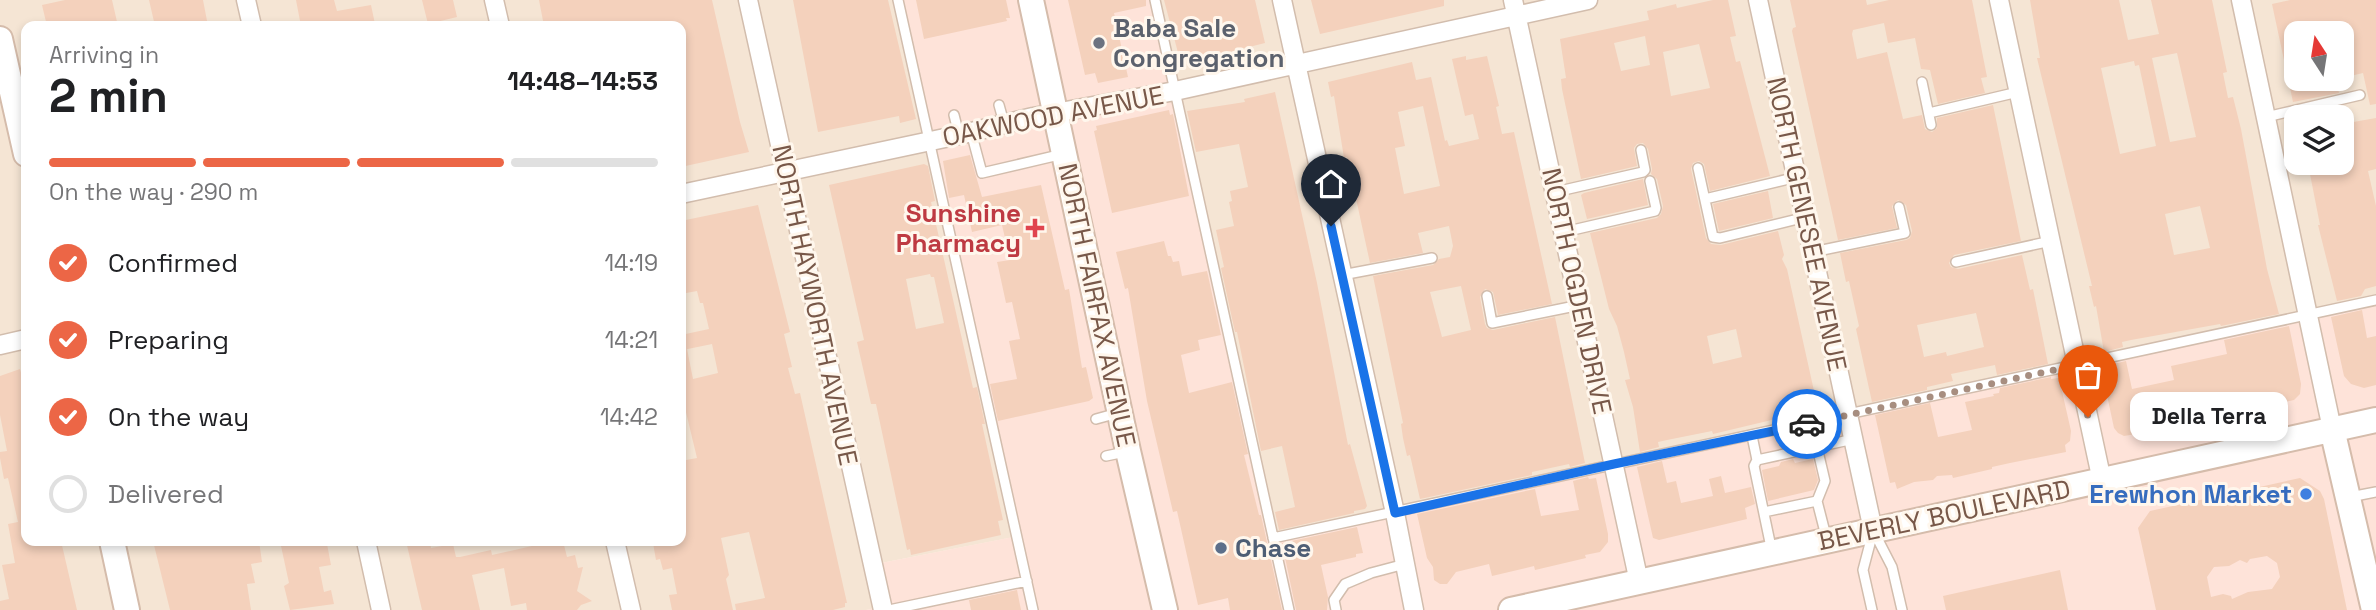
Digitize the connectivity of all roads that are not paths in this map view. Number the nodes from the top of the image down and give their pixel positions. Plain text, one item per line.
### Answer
1 (246, 0) edge
2 (494, 0) edge
3 (748, 0) edge
4 (898, 0) edge
5 (1031, 0) edge
6 (1155, 0) edge
7 (1282, 0) edge
8 (1588, 0) edge
9 (1758, 0) edge
10 (1999, 0) edge
11 (2241, 0) edge
12 (1515, 8) edge
13 (251, 21) edge
14 (499, 21) edge
15 (0, 39) edge
16 (1296, 64) junction
17 (1922, 82) dead end
18 (1175, 91) junction
19 (2018, 92) junction
20 (2360, 95) dead end
21 (1056, 113) junction
22 (1928, 113) junction
23 (954, 115) dead end
24 (2266, 117) junction
25 (1931, 125) dead end
26 (21, 133) edge
27 (965, 134) junction
28 (929, 141) junction
29 (1641, 149) dead end
30 (1065, 153) junction
31 (1698, 168) dead end
32 (786, 172) junction
33 (1797, 177) junction
34 (1650, 181) dead end
35 (1555, 192) junction
36 (686, 193) edge
37 (1705, 199) junction
38 (1899, 207) dead end
39 (1805, 217) junction
40 (1564, 232) junction
41 (2051, 241) junction
42 (1813, 252) junction
43 (1432, 258) dead end
44 (1956, 262) dead end
45 (1342, 275) junction
46 (1487, 296) dead end
47 (2376, 300) edge
48 (1580, 305) junction
49 (2309, 316) junction
50 (21, 340) edge
51 (0, 345) edge
52 (2077, 365) junction
53 (1120, 413) junction
54 (1849, 416) junction
55 (1096, 419) dead end
56 (2376, 420) edge
57 (2332, 429) junction
58 (1752, 436) junction
59 (1854, 439) junction
60 (1817, 447) junction
61 (1757, 460) junction
62 (1614, 464) junction
63 (2102, 481) junction
64 (2376, 492) edge
65 (2348, 497) junction
66 (1817, 501) junction
67 (1764, 512) junction
68 (1395, 513) junction
69 (1873, 530) junction
70 (1273, 538) junction
71 (1827, 541) junction
72 (113, 546) edge
73 (367, 546) edge
74 (616, 546) edge
75 (1772, 553) junction
76 (1405, 565) junction
77 (1027, 581) junction
78 (1639, 583) junction
79 (127, 610) edge
80 (381, 610) edge
81 (631, 610) edge
82 (883, 610) edge
83 (889, 610) edge
84 (1033, 610) edge
85 (1165, 610) edge
86 (1289, 610) edge
87 (1336, 610) edge
88 (1413, 610) edge
89 (1511, 610) edge
90 (1872, 610) edge
91 (1902, 610) edge
92 (2374, 610) edge

1 - 13 street
2 - 14 street
3 - 32 street, NORTH HAYWORTH AVENUE
4 - 28 lane
5 - 21 main road, NORTH FAIRFAX AVENUE
6 - 18 lane
7 - 16 street
8 - 12 street, OAKWOOD AVENUE
9 - 33 street, NORTH GENESEE AVENUE
10 - 19 street
11 - 24 street
12 - 16 street, OAKWOOD AVENUE
12 - 35 street, NORTH OGDEN DRIVE
15 - 26 main road
16 - 18 street, OAKWOOD AVENUE
16 - 45 street
17 - 22 lane
18 - 21 street, OAKWOOD AVENUE
18 - 70 lane
19 - 22 lane
19 - 41 street
20 - 24 lane
21 - 27 street, OAKWOOD AVENUE
21 - 30 main road, NORTH FAIRFAX AVENUE
22 - 25 lane
23 - 27 lane
24 - 49 street
27 - 28 street, OAKWOOD AVENUE
27 - 30 lane
28 - 32 street, OAKWOOD AVENUE
28 - 77 lane
29 - 35 lane
30 - 53 main road, NORTH FAIRFAX AVENUE
31 - 37 lane
32 - 36 street, OAKWOOD AVENUE
32 - 82 street, NORTH HAYWORTH AVENUE
33 - 37 lane
33 - 39 street, NORTH GENESEE AVENUE
34 - 40 lane
35 - 40 street, NORTH OGDEN DRIVE
37 - 39 lane
38 - 42 lane
39 - 42 street, NORTH GENESEE AVENUE
40 - 48 street, NORTH OGDEN DRIVE
41 - 44 lane
41 - 52 street
42 - 54 street, NORTH GENESEE AVENUE
43 - 45 lane
45 - 68 street
46 - 48 lane
47 - 49 lane
48 - 62 street, NORTH OGDEN DRIVE
49 - 52 lane
49 - 57 street
50 - 51 street
52 - 54 lane
52 - 63 street
53 - 55 lane
53 - 85 main road, NORTH FAIRFAX AVENUE
54 - 58 lane
54 - 59 street, NORTH GENESEE AVENUE
56 - 57 main road, BEVERLY BOULEVARD
57 - 63 main road, BEVERLY BOULEVARD
57 - 65 main road
58 - 61 lane
58 - 62 lane
59 - 60 lane
59 - 69 street, NORTH GENESEE AVENUE
60 - 61 lane
60 - 66 lane
61 - 67 lane
62 - 68 lane
62 - 78 street, NORTH OGDEN DRIVE
63 - 69 main road, BEVERLY BOULEVARD
64 - 65 lane
65 - 92 main road
66 - 67 lane
66 - 71 lane
67 - 75 lane
68 - 70 lane
68 - 76 street
69 - 71 main road, BEVERLY BOULEVARD
69 - 90 lane
69 - 91 lane
70 - 86 lane
71 - 75 main road, BEVERLY BOULEVARD
72 - 79 main road
73 - 80 street
74 - 81 street
75 - 78 main road, BEVERLY BOULEVARD
76 - 87 lane
76 - 88 street
77 - 83 lane
77 - 84 lane
78 - 89 main road, BEVERLY BOULEVARD

